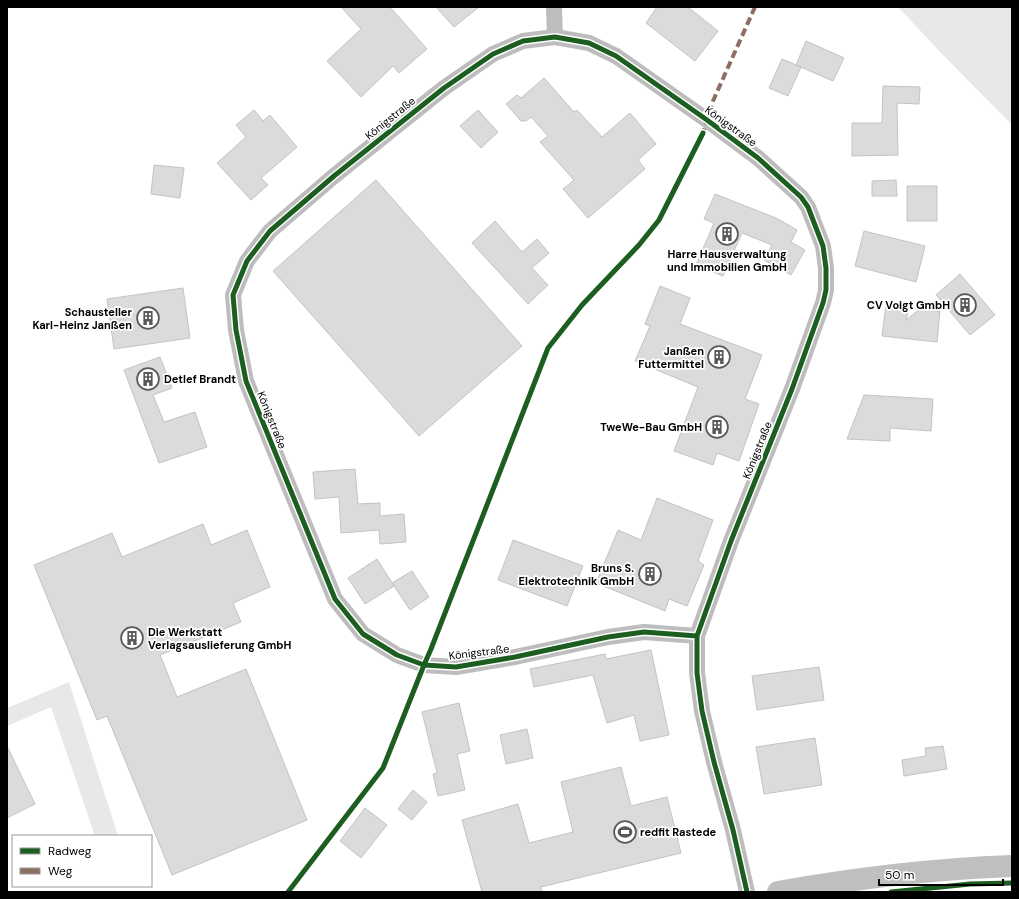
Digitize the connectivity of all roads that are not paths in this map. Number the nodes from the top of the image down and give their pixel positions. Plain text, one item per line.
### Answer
1 (554, 7) edge
2 (555, 37) junction
3 (697, 636) junction
4 (1012, 866) edge
5 (748, 892) edge
6 (778, 892) edge

1 - 2 street
2 - 3 street, Königstraße
2 - 3 street, Königstraße
3 - 5 street, Königstraße
4 - 6 main road

